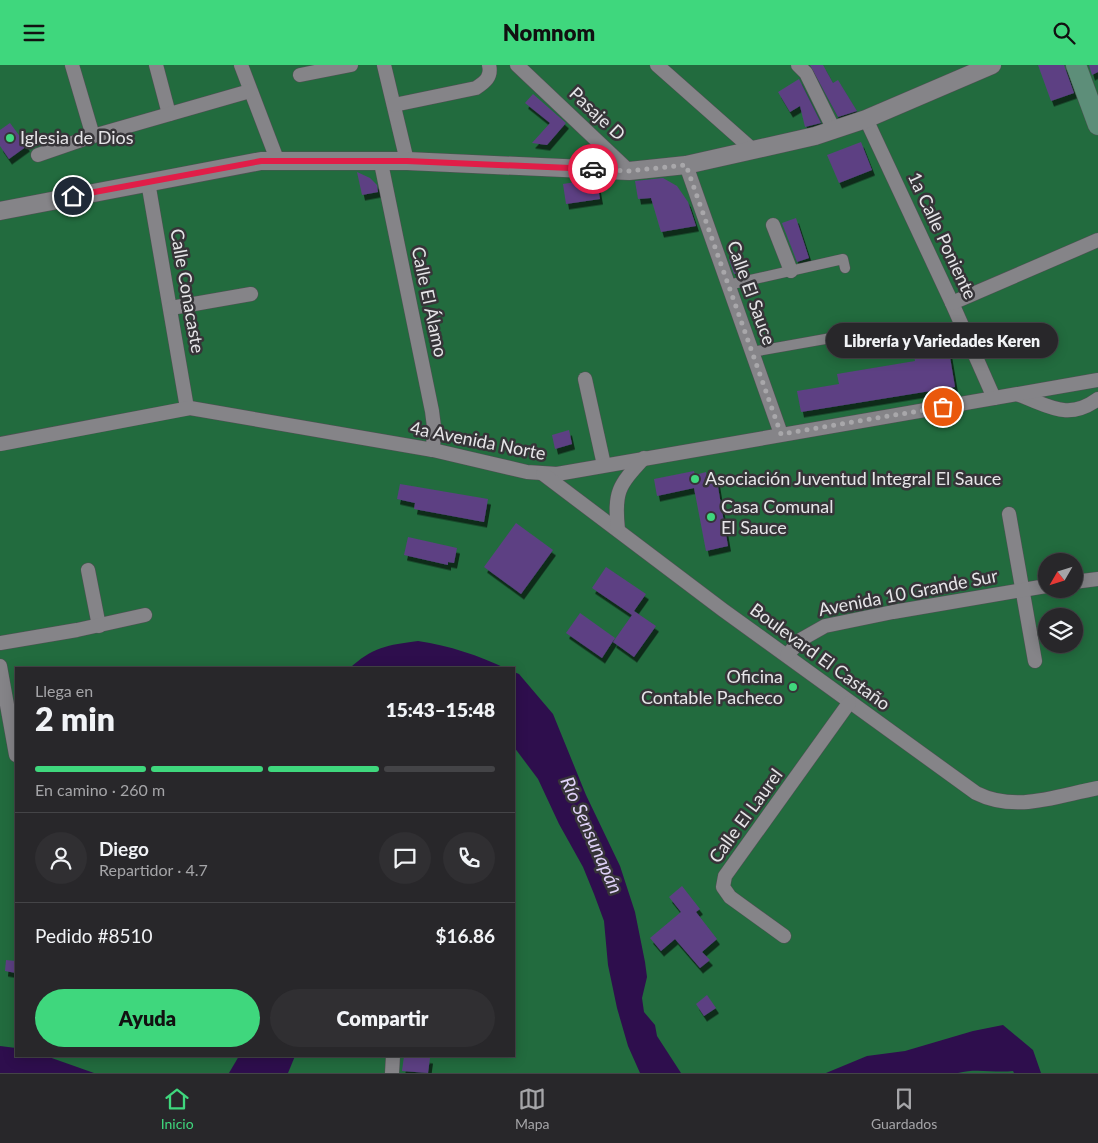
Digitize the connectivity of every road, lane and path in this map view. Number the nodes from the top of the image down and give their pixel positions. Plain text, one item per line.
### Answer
1 (72, 65) edge
2 (156, 65) edge
3 (241, 65) edge
4 (351, 65) edge
5 (384, 65) edge
6 (657, 65) edge
7 (798, 65) edge
8 (992, 65) edge
9 (1076, 65) edge
10 (512, 67) edge
11 (490, 68) edge
12 (300, 75) dead end
13 (250, 91) junction
14 (394, 105) junction
15 (169, 114) junction
16 (866, 119) junction
17 (1098, 125) edge
18 (834, 129) junction
19 (93, 136) junction
20 (753, 150) junction
21 (38, 155) dead end
22 (278, 161) junction
23 (407, 161) junction
24 (381, 163) junction
25 (686, 165) junction
26 (629, 171) junction
27 (148, 182) junction
28 (0, 211) edge
29 (774, 225) dead end
30 (1098, 240) edge
31 (845, 268) dead end
32 (791, 271) junction
33 (728, 285) junction
34 (251, 294) dead end
35 (952, 303) junction
36 (171, 308) junction
37 (864, 341) dead end
38 (752, 352) junction
39 (586, 379) dead end
40 (1098, 380) edge
41 (1016, 394) junction
42 (994, 398) junction
43 (1098, 399) edge
44 (187, 408) junction
45 (781, 434) junction
46 (0, 444) edge
47 (433, 450) junction
48 (644, 458) junction
49 (604, 465) junction
50 (543, 474) junction
51 (1009, 515) dead end
52 (618, 530) junction
53 (88, 570) dead end
54 (1098, 579) edge
55 (1083, 581) edge
56 (1038, 587) edge
57 (1022, 590) junction
58 (145, 615) dead end
59 (99, 626) junction
60 (0, 643) edge
61 (787, 655) junction
62 (1035, 661) dead end
63 (0, 666) edge
64 (849, 703) junction
65 (15, 749) edge
66 (1098, 788) edge
67 (784, 936) dead end
68 (393, 1057) edge
69 (392, 1073) edge

1 - 19 street
2 - 15 street
3 - 13 street
4 - 12 street
5 - 14 street
6 - 20 street
7 - 18 street
8 - 16 street
9 - 17 main road
10 - 26 street, Pasaje D
11 - 14 street
13 - 15 street
13 - 22 street
14 - 23 street
15 - 19 street
16 - 18 street
16 - 35 street, 1a Calle Poniente
18 - 20 street
19 - 21 street
20 - 25 street
22 - 24 street
22 - 27 street
23 - 24 street
23 - 26 street
24 - 47 street, Calle El Álamo
25 - 26 street
25 - 33 street, Calle El Sauce
27 - 28 street
27 - 36 street, Calle Conacaste
29 - 32 street
30 - 35 street
31 - 32 street
32 - 33 street
33 - 38 street, Calle El Sauce
34 - 36 street
35 - 42 street, 1a Calle Poniente
36 - 44 street, Calle Conacaste
37 - 38 street
38 - 45 street, Calle El Sauce
39 - 49 street
40 - 41 street, 4a Avenida Norte
41 - 42 street, 4a Avenida Norte
41 - 43 street
42 - 45 street, 4a Avenida Norte
44 - 46 street, 4a Avenida Norte
44 - 47 street, 4a Avenida Norte
45 - 48 street, 4a Avenida Norte
47 - 50 street, 4a Avenida Norte
48 - 49 street, 4a Avenida Norte
48 - 52 street
49 - 50 street, 4a Avenida Norte
50 - 52 street, Boulevard El Castaño
51 - 57 street
52 - 61 street, Boulevard El Castaño
53 - 59 street
54 - 55 street
56 - 57 street, Avenida 10 Grande Sur
57 - 61 street, Avenida 10 Grande Sur
57 - 62 street
58 - 59 street
59 - 60 street
61 - 64 street, Boulevard El Castaño
63 - 65 street
64 - 66 street, Boulevard El Castaño
64 - 67 street, Calle El Laurel
68 - 69 street

